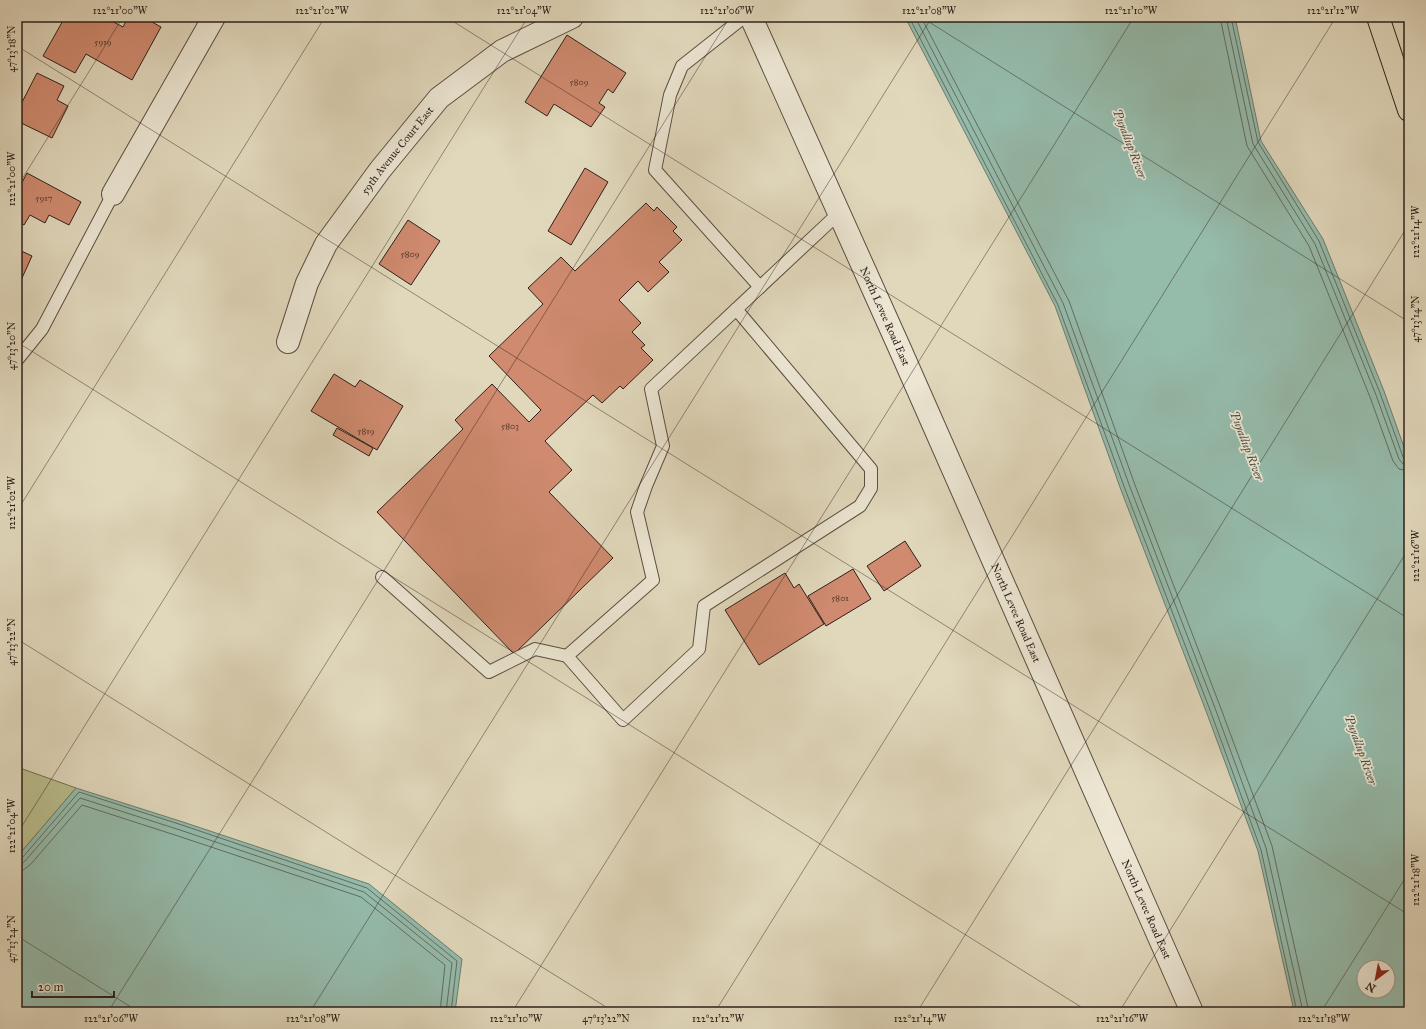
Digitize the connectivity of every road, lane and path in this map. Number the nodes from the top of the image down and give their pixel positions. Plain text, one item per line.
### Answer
1 (214, 17) edge
2 (572, 17) edge
3 (744, 17) edge
4 (751, 17) edge
5 (1378, 17) edge
6 (1409, 110) edge
7 (113, 194) joint
8 (839, 213) junction
9 (760, 287) junction
10 (736, 309) junction
11 (288, 342) dead end
12 (17, 360) edge
13 (382, 577) dead end
14 (567, 656) junction
15 (1192, 1012) edge

1 - 7 street
2 - 11 street, 59th Avenue Court East
3 - 9 lane
4 - 8 street, North Levee Road East
5 - 6 main road
7 - 12 lane
8 - 9 lane
8 - 15 street, North Levee Road East
9 - 10 lane
10 - 14 lane
10 - 14 lane
13 - 14 lane

